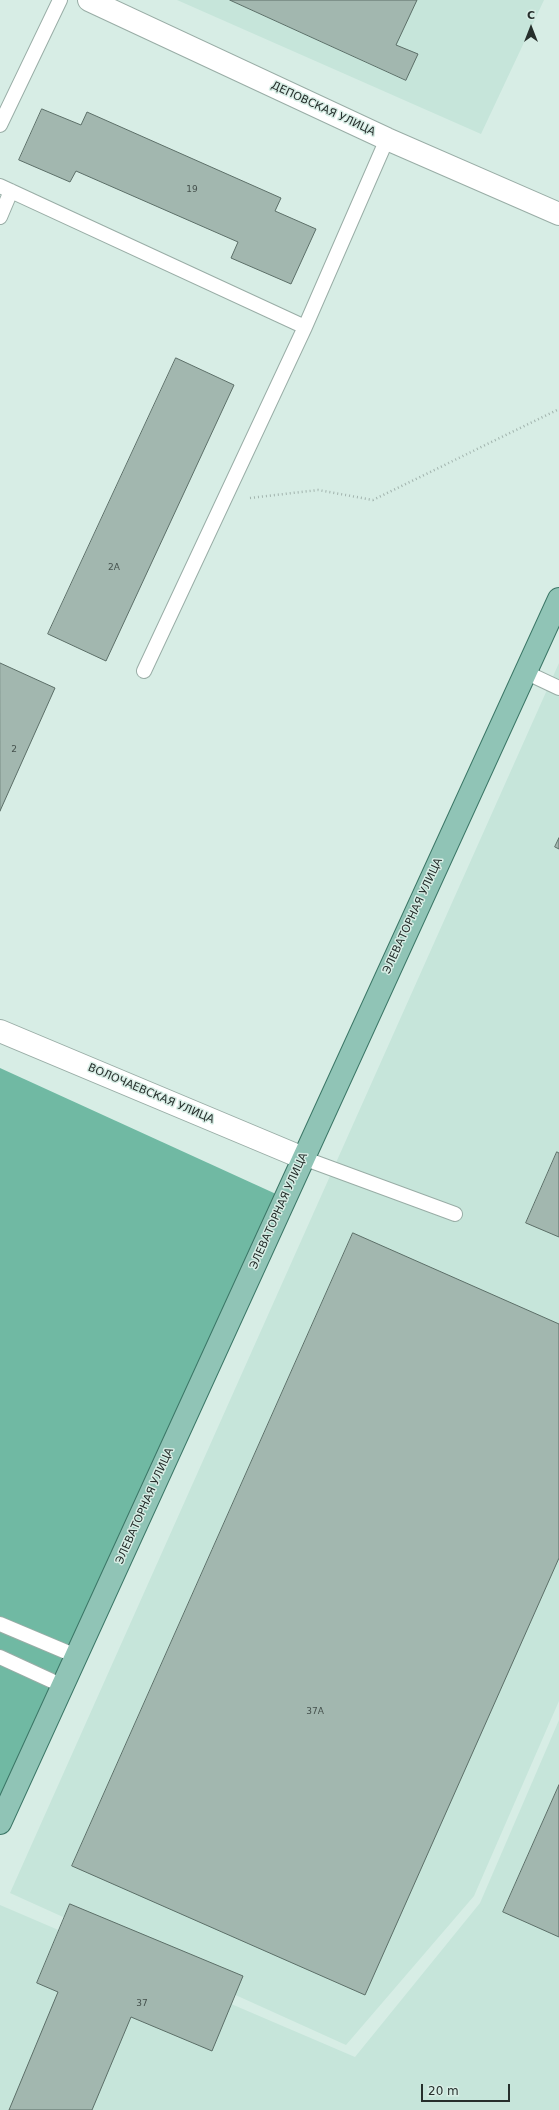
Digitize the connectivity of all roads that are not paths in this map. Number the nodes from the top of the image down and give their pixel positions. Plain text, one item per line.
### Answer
1 (60, 0) edge
2 (89, 0) edge
3 (0, 125) edge
4 (387, 139) junction
5 (5, 189) edge
6 (559, 214) edge
7 (0, 217) edge
8 (305, 327) junction
9 (559, 599) edge
10 (144, 671) dead end
11 (525, 672) junction
12 (559, 688) edge
13 (0, 1031) edge
14 (303, 1158) junction
15 (455, 1214) dead end
16 (0, 1624) edge
17 (76, 1656) junction
18 (0, 1657) edge
19 (63, 1686) junction
20 (0, 1823) edge

1 - 3 lane
2 - 4 street, ДЕПОВСКАЯ УЛИЦА
4 - 6 street, ДЕПОВСКАЯ УЛИЦА
4 - 8 lane
5 - 7 lane
5 - 8 lane
8 - 10 lane
9 - 11 main road, ЭЛЕВАТОРНАЯ УЛИЦА
11 - 12 lane
11 - 14 main road, ЭЛЕВАТОРНАЯ УЛИЦА
13 - 14 street, ВОЛОЧАЕВСКАЯ УЛИЦА
14 - 15 lane
14 - 17 main road, ЭЛЕВАТОРНАЯ УЛИЦА
16 - 17 lane
17 - 19 main road, ЭЛЕВАТОРНАЯ УЛИЦА
18 - 19 lane
19 - 20 main road, ЭЛЕВАТОРНАЯ УЛИЦА

